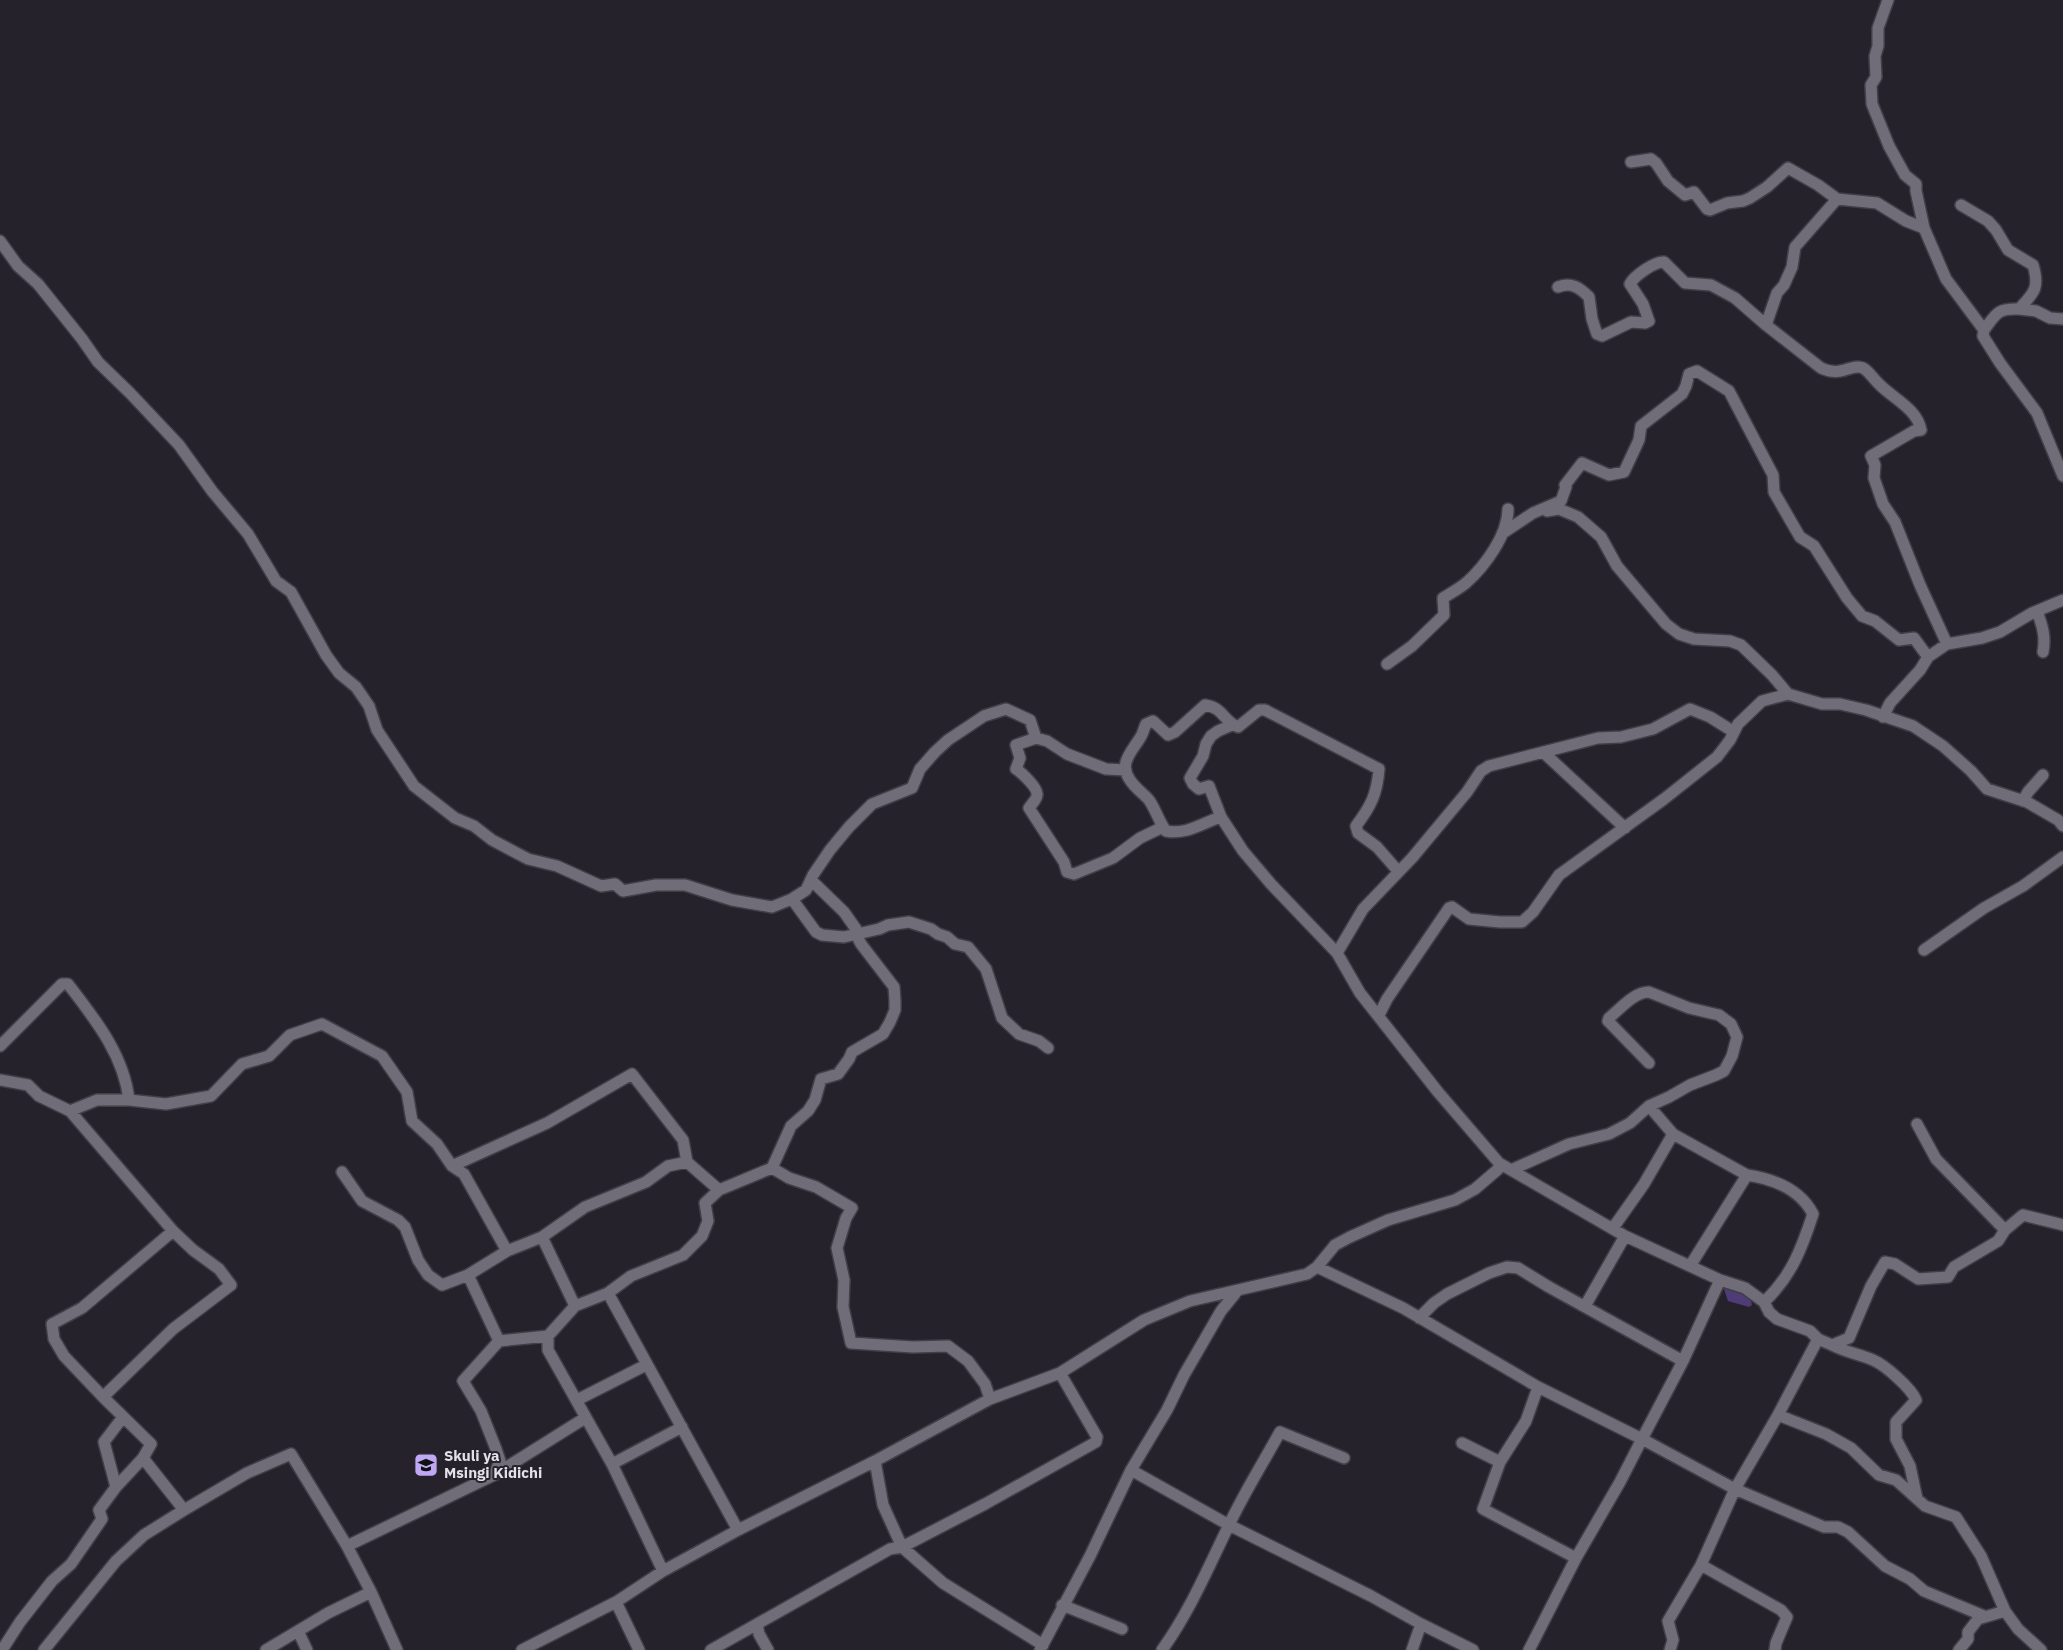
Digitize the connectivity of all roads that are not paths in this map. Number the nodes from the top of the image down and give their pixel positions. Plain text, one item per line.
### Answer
1 (1888, 0) edge
2 (1631, 162) dead end
3 (1837, 199) junction
4 (1961, 205) dead end
5 (1924, 228) junction
6 (0, 241) edge
7 (1558, 287) dead end
8 (2019, 309) junction
9 (2063, 319) edge
10 (1766, 325) junction
11 (1984, 330) junction
12 (2063, 476) edge
13 (1508, 509) dead end
14 (1533, 512) junction
15 (1503, 532) junction
16 (2063, 600) edge
17 (2037, 611) junction
18 (1947, 644) junction
19 (2044, 652) dead end
20 (1928, 657) junction
21 (1387, 664) dead end
22 (1788, 694) junction
23 (1883, 717) junction
24 (1232, 725) junction
25 (1734, 732) junction
26 (1036, 738) junction
27 (1543, 752) junction
28 (1126, 770) junction
29 (2043, 775) dead end
30 (2023, 801) junction
31 (1221, 817) junction
32 (2063, 826) edge
33 (1162, 827) junction
34 (1625, 828) junction
35 (2063, 857) edge
36 (1398, 871) junction
37 (811, 880) junction
38 (792, 899) junction
39 (856, 934) junction
40 (1924, 950) dead end
41 (1337, 953) junction
42 (1379, 1015) junction
43 (0, 1046) edge
44 (1048, 1048) dead end
45 (1649, 1063) dead end
46 (0, 1080) edge
47 (129, 1100) junction
48 (1649, 1106) junction
49 (70, 1111) junction
50 (1917, 1124) dead end
51 (1673, 1134) junction
52 (687, 1162) junction
53 (1499, 1163) junction
54 (452, 1166) junction
55 (772, 1168) junction
56 (1511, 1170) junction
57 (342, 1172) dead end
58 (1747, 1175) junction
59 (719, 1190) junction
60 (2063, 1225) edge
61 (2009, 1226) junction
62 (1613, 1228) junction
63 (173, 1231) junction
64 (1625, 1236) junction
65 (542, 1237) junction
66 (507, 1251) junction
67 (1690, 1266) junction
68 (1317, 1267) junction
69 (468, 1275) junction
70 (1720, 1280) junction
71 (1238, 1290) junction
72 (608, 1293) junction
73 (1764, 1302) junction
74 (575, 1306) junction
75 (1585, 1306) junction
76 (1419, 1318) junction
77 (548, 1336) junction
78 (1818, 1339) junction
79 (499, 1340) junction
80 (1832, 1345) junction
81 (1684, 1361) junction
82 (646, 1365) junction
83 (1060, 1373) junction
84 (1538, 1387) junction
85 (103, 1397) junction
86 (990, 1399) junction
87 (577, 1400) junction
88 (1778, 1415) junction
89 (123, 1417) junction
90 (585, 1418) junction
91 (682, 1426) junction
92 (1642, 1439) junction
93 (1462, 1443) dead end
94 (143, 1458) junction
95 (1344, 1458) dead end
96 (874, 1461) junction
97 (1500, 1462) junction
98 (612, 1464) junction
99 (1130, 1470) junction
100 (494, 1475) junction
101 (116, 1487) junction
102 (1735, 1489) junction
103 (1917, 1499) junction
104 (184, 1510) junction
105 (1229, 1524) junction
106 (738, 1530) junction
107 (347, 1546) junction
108 (902, 1547) junction
109 (1576, 1558) junction
110 (1700, 1565) junction
111 (663, 1571) junction
112 (371, 1592) junction
113 (616, 1602) junction
114 (1062, 1606) junction
115 (2005, 1610) junction
116 (1984, 1616) junction
117 (757, 1624) junction
118 (1421, 1624) junction
119 (1122, 1629) dead end
120 (298, 1631) junction
121 (536, 1647) edge
122 (1042, 1647) edge
123 (2, 1650) edge
124 (44, 1650) edge
125 (266, 1650) edge
126 (307, 1650) edge
127 (397, 1650) edge
128 (522, 1650) edge
129 (639, 1650) edge
130 (711, 1650) edge
131 (768, 1650) edge
132 (1162, 1650) edge
133 (1412, 1650) edge
134 (1473, 1650) edge
135 (1529, 1650) edge
136 (1670, 1650) edge
137 (1776, 1650) edge
138 (1959, 1650) edge
139 (2041, 1650) edge

1 - 5 street
2 - 3 street
3 - 5 street
3 - 10 street
4 - 8 street
5 - 11 street
6 - 38 street
7 - 10 street
8 - 9 street
8 - 11 street
10 - 18 street
11 - 12 street
13 - 15 street
14 - 15 street
14 - 20 street
14 - 22 street
15 - 21 street
16 - 17 street
17 - 18 street
17 - 19 street
18 - 20 street
20 - 23 street
22 - 23 street
22 - 25 street
23 - 30 street
24 - 28 street
24 - 31 street
24 - 36 street
25 - 27 street
25 - 34 street
26 - 28 street
26 - 33 street
26 - 37 street
27 - 34 street
27 - 36 street
28 - 33 street
29 - 30 street
30 - 32 street
31 - 33 street
31 - 41 street
34 - 42 street
35 - 40 street
36 - 41 street
37 - 38 street
37 - 39 street
38 - 39 street
39 - 44 street
39 - 55 street
41 - 42 street
42 - 53 street
43 - 47 street
45 - 48 street
46 - 49 street
47 - 49 street
47 - 54 street
48 - 51 street
48 - 56 street
49 - 63 street
50 - 61 street
51 - 58 street
51 - 62 street
52 - 54 street
52 - 59 street
52 - 65 street
53 - 56 street
53 - 68 street
54 - 66 street
55 - 59 street
55 - 86 street
56 - 62 street
57 - 69 street
58 - 67 street
58 - 73 street
59 - 72 street
60 - 61 street
61 - 80 street
62 - 64 street
63 - 85 street
63 - 85 street
64 - 67 street
64 - 75 street
65 - 66 street
65 - 74 street
66 - 69 street
67 - 70 street
68 - 71 street
68 - 76 street
69 - 79 street
70 - 73 street
70 - 81 street
71 - 83 street
71 - 99 street
72 - 74 street
72 - 82 street
73 - 78 street
74 - 77 street
75 - 76 street
75 - 81 street
76 - 84 street
77 - 79 street
77 - 87 street
78 - 80 street
78 - 88 street
79 - 100 street
80 - 103 street
81 - 92 street
82 - 87 street
82 - 91 street
83 - 86 street
83 - 108 street
84 - 92 street
84 - 97 street
85 - 89 street
86 - 96 street
87 - 90 street
88 - 102 street
88 - 103 street
89 - 94 street
89 - 101 street
90 - 98 street
90 - 100 street
91 - 98 street
91 - 106 street
92 - 102 street
92 - 109 street
93 - 97 street
94 - 101 street
94 - 104 street
95 - 105 street
96 - 106 street
96 - 108 street
97 - 109 street
98 - 111 street
99 - 105 street
99 - 114 street
100 - 107 street
101 - 123 street
102 - 110 street
102 - 116 street
103 - 115 street
104 - 107 street
104 - 124 street
105 - 118 street
105 - 132 street
106 - 111 street
107 - 112 street
108 - 117 street
108 - 122 street
109 - 135 street
110 - 136 street
110 - 137 street
111 - 113 street
112 - 120 street
112 - 127 street
113 - 121 street
113 - 129 street
114 - 119 street
114 - 122 street
115 - 116 street
115 - 139 street
116 - 138 street
117 - 130 street
117 - 131 street
118 - 133 street
118 - 134 street
120 - 125 street
120 - 126 street
121 - 128 street

